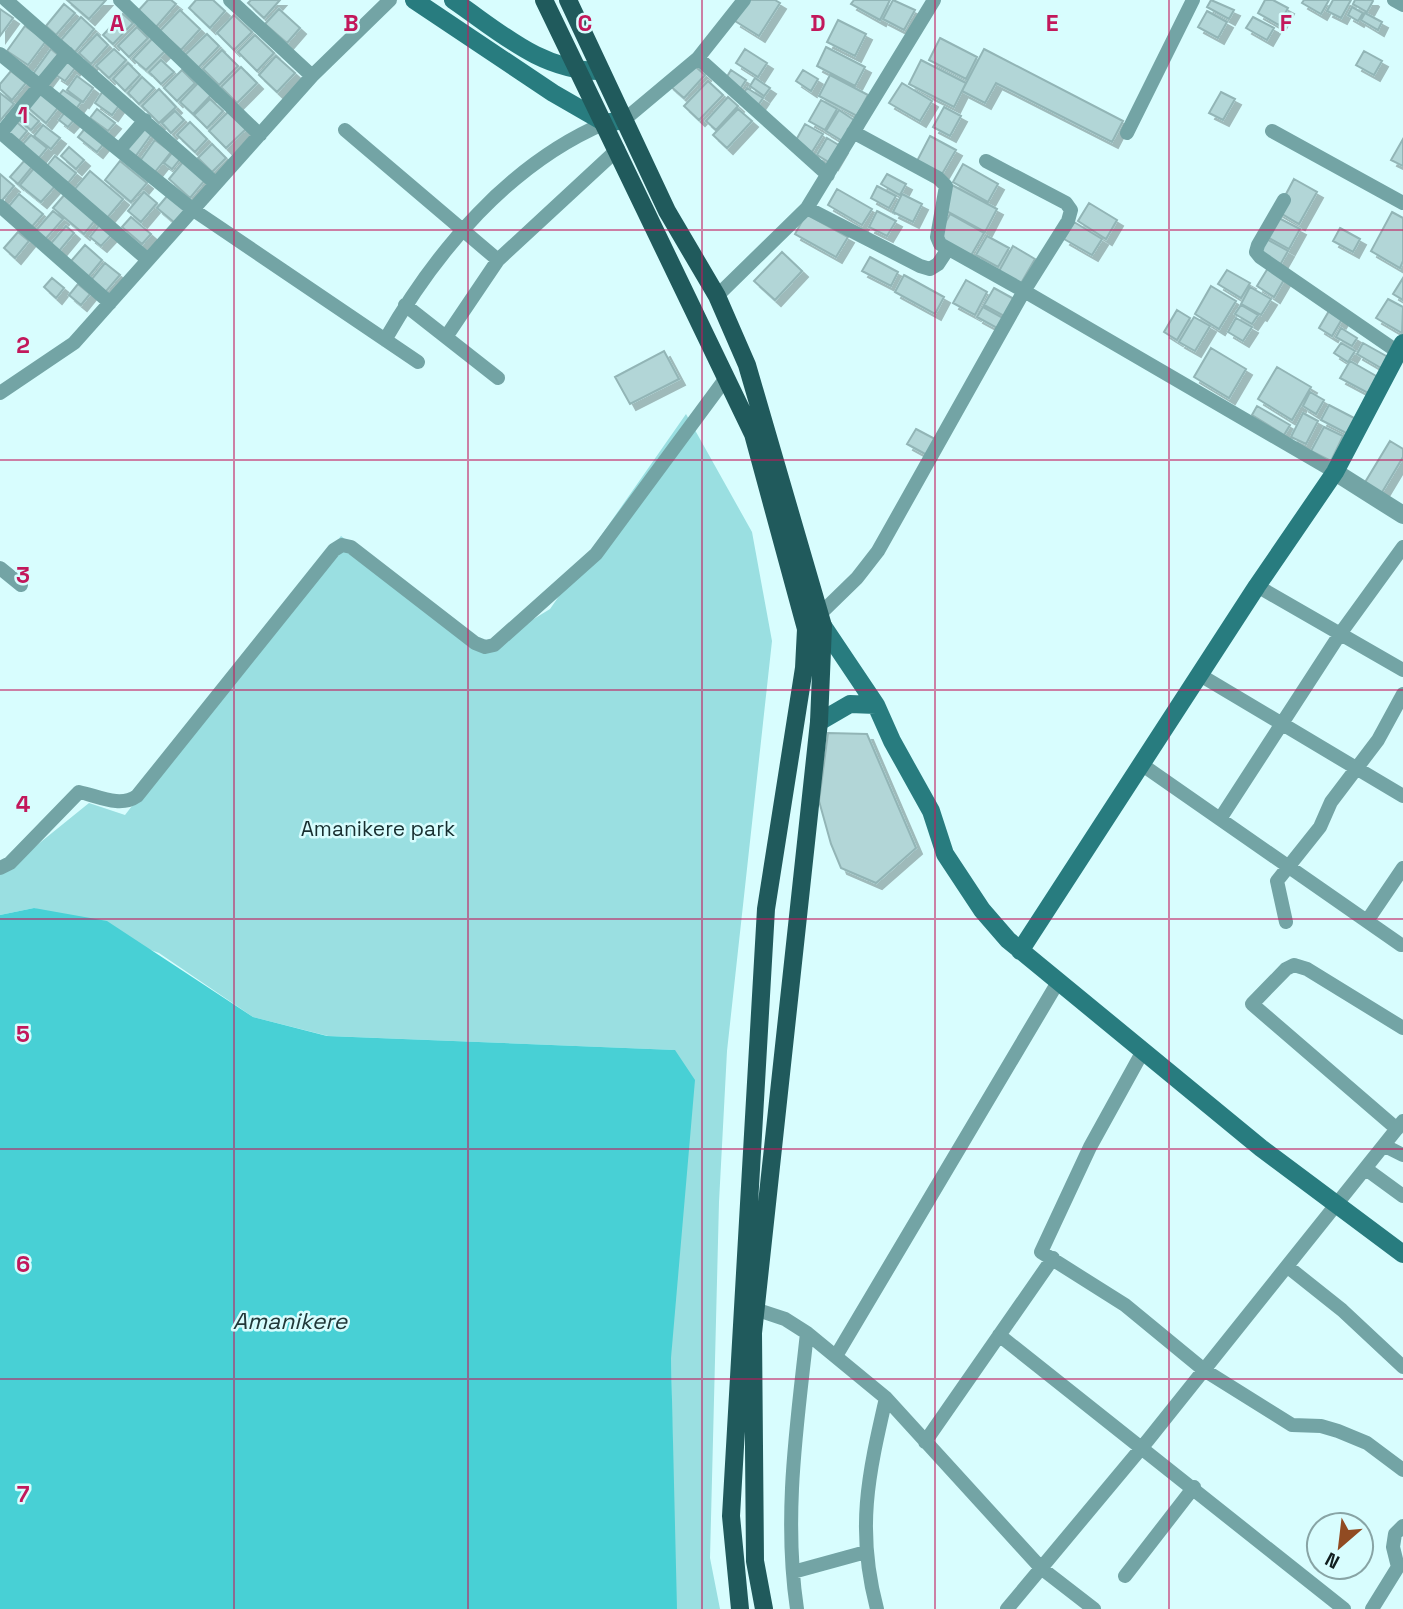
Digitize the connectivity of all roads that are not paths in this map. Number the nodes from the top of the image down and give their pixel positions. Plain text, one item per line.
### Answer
1 (6, 0) edge
2 (120, 0) edge
3 (230, 0) edge
4 (390, 0) edge
5 (414, 0) edge
6 (453, 0) edge
7 (544, 0) edge
8 (569, 0) edge
9 (744, 0) edge
10 (934, 0) edge
11 (1193, 0) edge
12 (1394, 0) edge
13 (1403, 5) edge
14 (0, 7) edge
15 (67, 53) junction
16 (0, 54) edge
17 (698, 58) junction
18 (579, 71) junction
19 (601, 71) junction
20 (312, 76) junction
21 (40, 86) junction
22 (145, 120) junction
23 (624, 120) junction
24 (605, 122) junction
25 (345, 130) dead end
26 (1272, 131) dead end
27 (853, 132) junction
28 (0, 133) edge
29 (1127, 133) dead end
30 (260, 135) junction
31 (120, 149) junction
32 (618, 149) junction
33 (986, 162) dead end
34 (828, 175) junction
35 (215, 183) junction
36 (1284, 200) dead end
37 (1403, 202) edge
38 (0, 206) edge
39 (807, 208) junction
40 (192, 209) junction
41 (462, 229) junction
42 (948, 249) junction
43 (148, 260) junction
44 (498, 260) junction
45 (1024, 291) junction
46 (718, 296) junction
47 (110, 303) junction
48 (405, 305) junction
49 (446, 337) junction
50 (385, 340) junction
51 (1400, 356) edge
52 (418, 362) dead end
53 (498, 378) dead end
54 (726, 378) junction
55 (0, 393) edge
56 (1335, 472) junction
57 (1403, 515) edge
58 (1403, 548) edge
59 (0, 568) edge
60 (21, 585) dead end
61 (1257, 586) junction
62 (815, 619) junction
63 (1340, 634) junction
64 (1403, 670) edge
65 (1200, 676) junction
66 (1403, 694) edge
67 (876, 705) junction
68 (819, 722) junction
69 (1281, 723) junction
70 (1141, 764) junction
71 (1356, 768) junction
72 (1403, 796) edge
73 (1220, 819) junction
74 (1289, 867) junction
75 (0, 868) edge
76 (1403, 868) edge
77 (1367, 921) junction
78 (1286, 922) dead end
79 (1401, 945) dead end
80 (1020, 951) junction
81 (1058, 982) junction
82 (1403, 1028) edge
83 (1143, 1051) junction
84 (1400, 1125) edge
85 (1385, 1146) junction
86 (1403, 1155) edge
87 (1366, 1169) junction
88 (1403, 1196) edge
89 (1337, 1206) junction
90 (1403, 1254) edge
91 (1053, 1258) junction
92 (1288, 1266) junction
93 (749, 1306) junction
94 (807, 1333) junction
95 (999, 1335) junction
96 (836, 1356) junction
97 (1403, 1367) edge
98 (1204, 1370) junction
99 (886, 1398) junction
100 (925, 1442) junction
101 (1143, 1446) junction
102 (1403, 1470) edge
103 (1194, 1487) junction
104 (1403, 1526) edge
105 (866, 1552) junction
106 (1399, 1557) edge
107 (1041, 1568) junction
108 (793, 1572) junction
109 (1125, 1576) dead end
110 (740, 1609) edge
111 (764, 1609) edge
112 (797, 1609) edge
113 (877, 1609) edge
114 (1007, 1609) edge
115 (1094, 1609) edge
116 (1344, 1609) edge
117 (1372, 1609) edge

1 - 14 street
1 - 15 street
2 - 30 street
3 - 20 street
4 - 20 street
5 - 24 main road
6 - 18 main road
7 - 18 main road
8 - 19 main road
9 - 17 street
10 - 27 street
11 - 29 street
12 - 13 street
15 - 21 street
15 - 22 street
16 - 21 street
17 - 23 street
17 - 34 street
18 - 19 main road
18 - 24 main road
19 - 23 main road
20 - 30 street
21 - 28 street
21 - 31 street
22 - 31 street
22 - 35 street
23 - 24 main road
23 - 46 main road
24 - 32 main road
24 - 41 street
25 - 41 street
26 - 37 street
27 - 34 street
27 - 42 street
28 - 43 street
30 - 35 street
31 - 40 street
32 - 44 street
32 - 54 main road
33 - 45 street
34 - 39 street
35 - 40 street
36 - 51 street
38 - 47 street
39 - 42 street
39 - 46 street
40 - 43 street
40 - 50 street
41 - 44 street
41 - 48 street
42 - 45 street
43 - 47 street
44 - 49 street
45 - 56 street
45 - 62 street
46 - 62 main road
47 - 55 street
48 - 49 street
48 - 50 street
49 - 53 street
50 - 52 street
51 - 56 main road
54 - 62 main road
54 - 75 street
56 - 57 street
56 - 61 main road
58 - 63 street
59 - 60 street
61 - 63 street
61 - 65 main road
62 - 67 main road
62 - 68 main road
62 - 93 main road
63 - 64 street
63 - 69 street
65 - 69 street
65 - 70 main road
66 - 71 street
67 - 68 main road
67 - 80 main road
68 - 93 main road
69 - 71 street
69 - 73 street
70 - 73 street
70 - 80 main road
71 - 72 street
71 - 74 street
73 - 74 street
74 - 77 street
74 - 78 street
76 - 77 street
77 - 79 street
80 - 81 main road
81 - 83 main road
81 - 96 street
82 - 84 street
83 - 89 main road
83 - 91 street
84 - 85 street
85 - 86 street
85 - 87 street
87 - 88 street
87 - 89 street
89 - 90 main road
89 - 92 street
91 - 95 street
91 - 98 street
92 - 97 street
92 - 98 street
93 - 94 street
93 - 110 main road
93 - 111 main road
94 - 96 street
94 - 108 street
95 - 100 street
95 - 101 street
96 - 99 street
98 - 101 street
98 - 102 street
99 - 100 street
99 - 105 street
100 - 107 street
101 - 103 street
101 - 107 street
103 - 109 street
103 - 116 street
104 - 106 street
105 - 108 street
105 - 113 street
106 - 117 street
107 - 114 street
107 - 115 street
108 - 112 street

